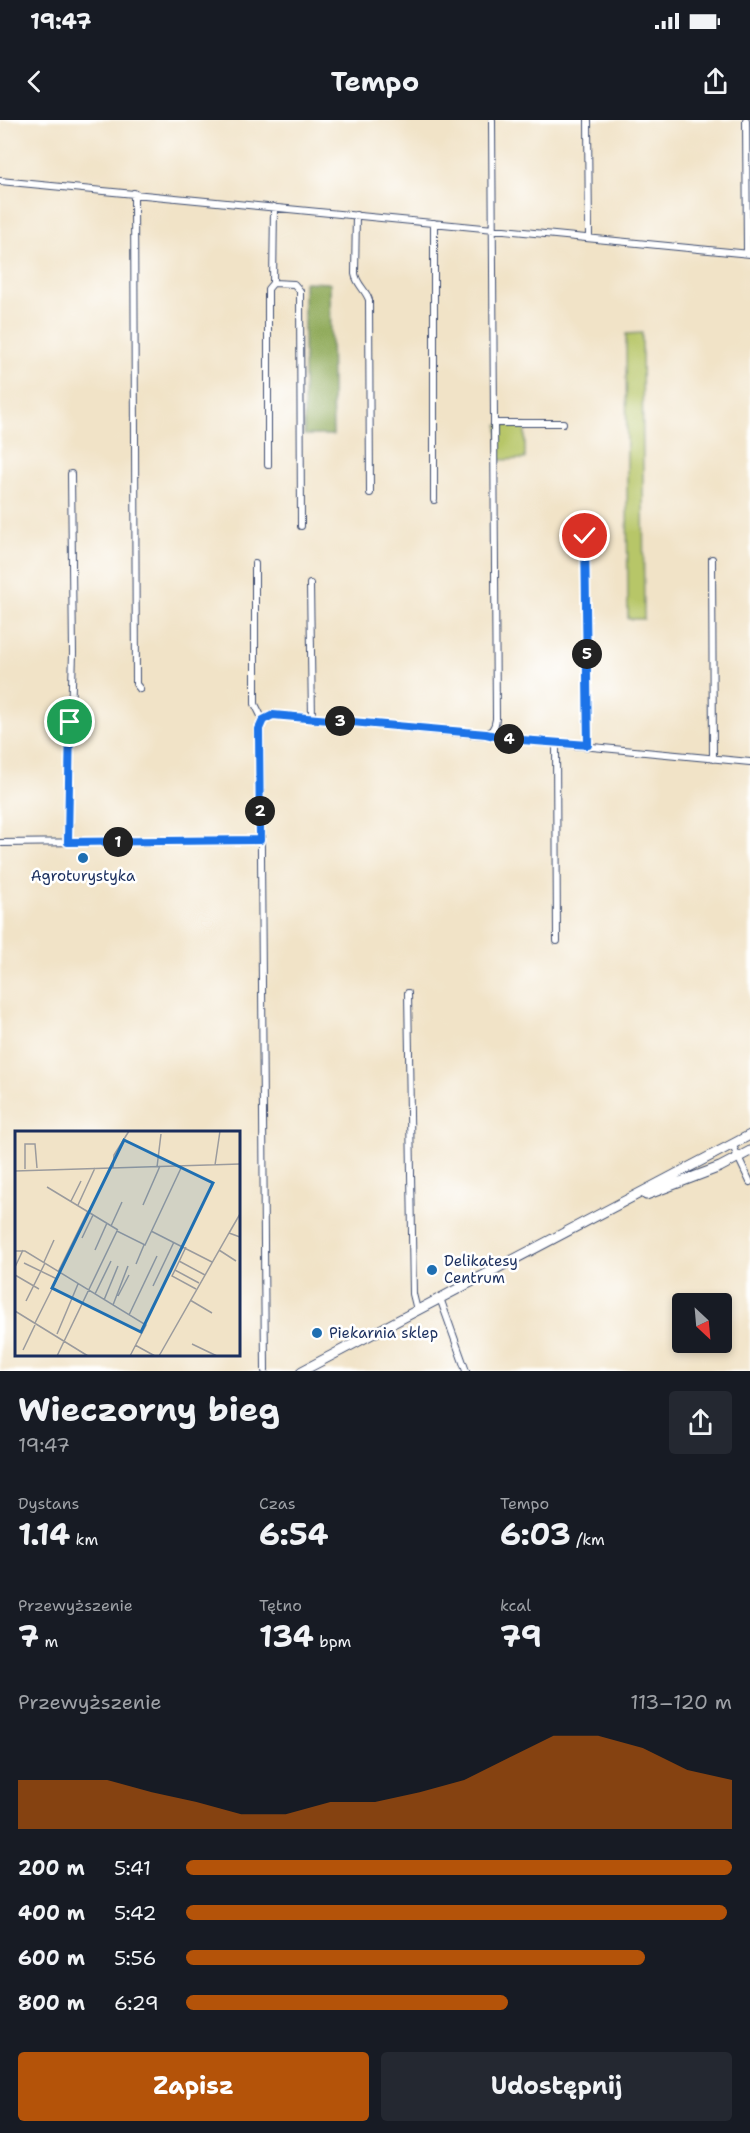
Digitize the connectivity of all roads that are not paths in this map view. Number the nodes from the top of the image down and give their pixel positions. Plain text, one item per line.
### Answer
1 (492, 120) edge
2 (588, 120) edge
3 (746, 120) edge
4 (0, 181) edge
5 (134, 193) junction
6 (748, 201) edge
7 (274, 207) junction
8 (356, 215) junction
9 (434, 223) junction
10 (493, 229) junction
11 (589, 238) junction
12 (749, 254) edge
13 (273, 283) junction
14 (494, 423) junction
15 (563, 423) dead end
16 (268, 465) dead end
17 (70, 474) dead end
18 (370, 493) dead end
19 (434, 500) dead end
20 (580, 521) dead end
21 (301, 526) dead end
22 (712, 559) dead end
23 (255, 564) dead end
24 (310, 584) dead end
25 (140, 689) dead end
26 (312, 719) junction
27 (263, 720) junction
28 (486, 734) junction
29 (556, 743) junction
30 (588, 745) junction
31 (713, 759) junction
32 (750, 762) edge
33 (260, 840) junction
34 (68, 842) junction
35 (0, 843) edge
36 (557, 941) dead end
37 (408, 993) dead end
38 (750, 1135) edge
39 (730, 1146) junction
40 (750, 1152) edge
41 (736, 1159) junction
42 (750, 1182) edge
43 (610, 1209) junction
44 (440, 1298) junction
45 (417, 1310) junction
46 (265, 1371) edge
47 (302, 1371) edge
48 (465, 1371) edge

1 - 10 street
2 - 11 street
3 - 6 street
4 - 5 street
5 - 7 street
5 - 25 street
6 - 12 street
7 - 8 street
7 - 13 street
8 - 9 street
8 - 18 street
9 - 10 street
9 - 19 street
10 - 11 street
10 - 14 street
11 - 12 street
13 - 16 street
13 - 21 street
14 - 15 street
14 - 28 street
17 - 34 street
20 - 30 street
22 - 31 street
23 - 27 street
24 - 26 street
26 - 27 street
26 - 28 street
27 - 33 street
28 - 29 street
29 - 30 street
29 - 36 street
30 - 31 street
31 - 32 street
33 - 34 street
33 - 46 street
34 - 35 street
37 - 45 street
38 - 39 main road
39 - 41 street
39 - 43 main road
40 - 41 main road
41 - 42 street
41 - 43 main road
43 - 44 main road
44 - 45 main road
44 - 48 street
45 - 47 main road

